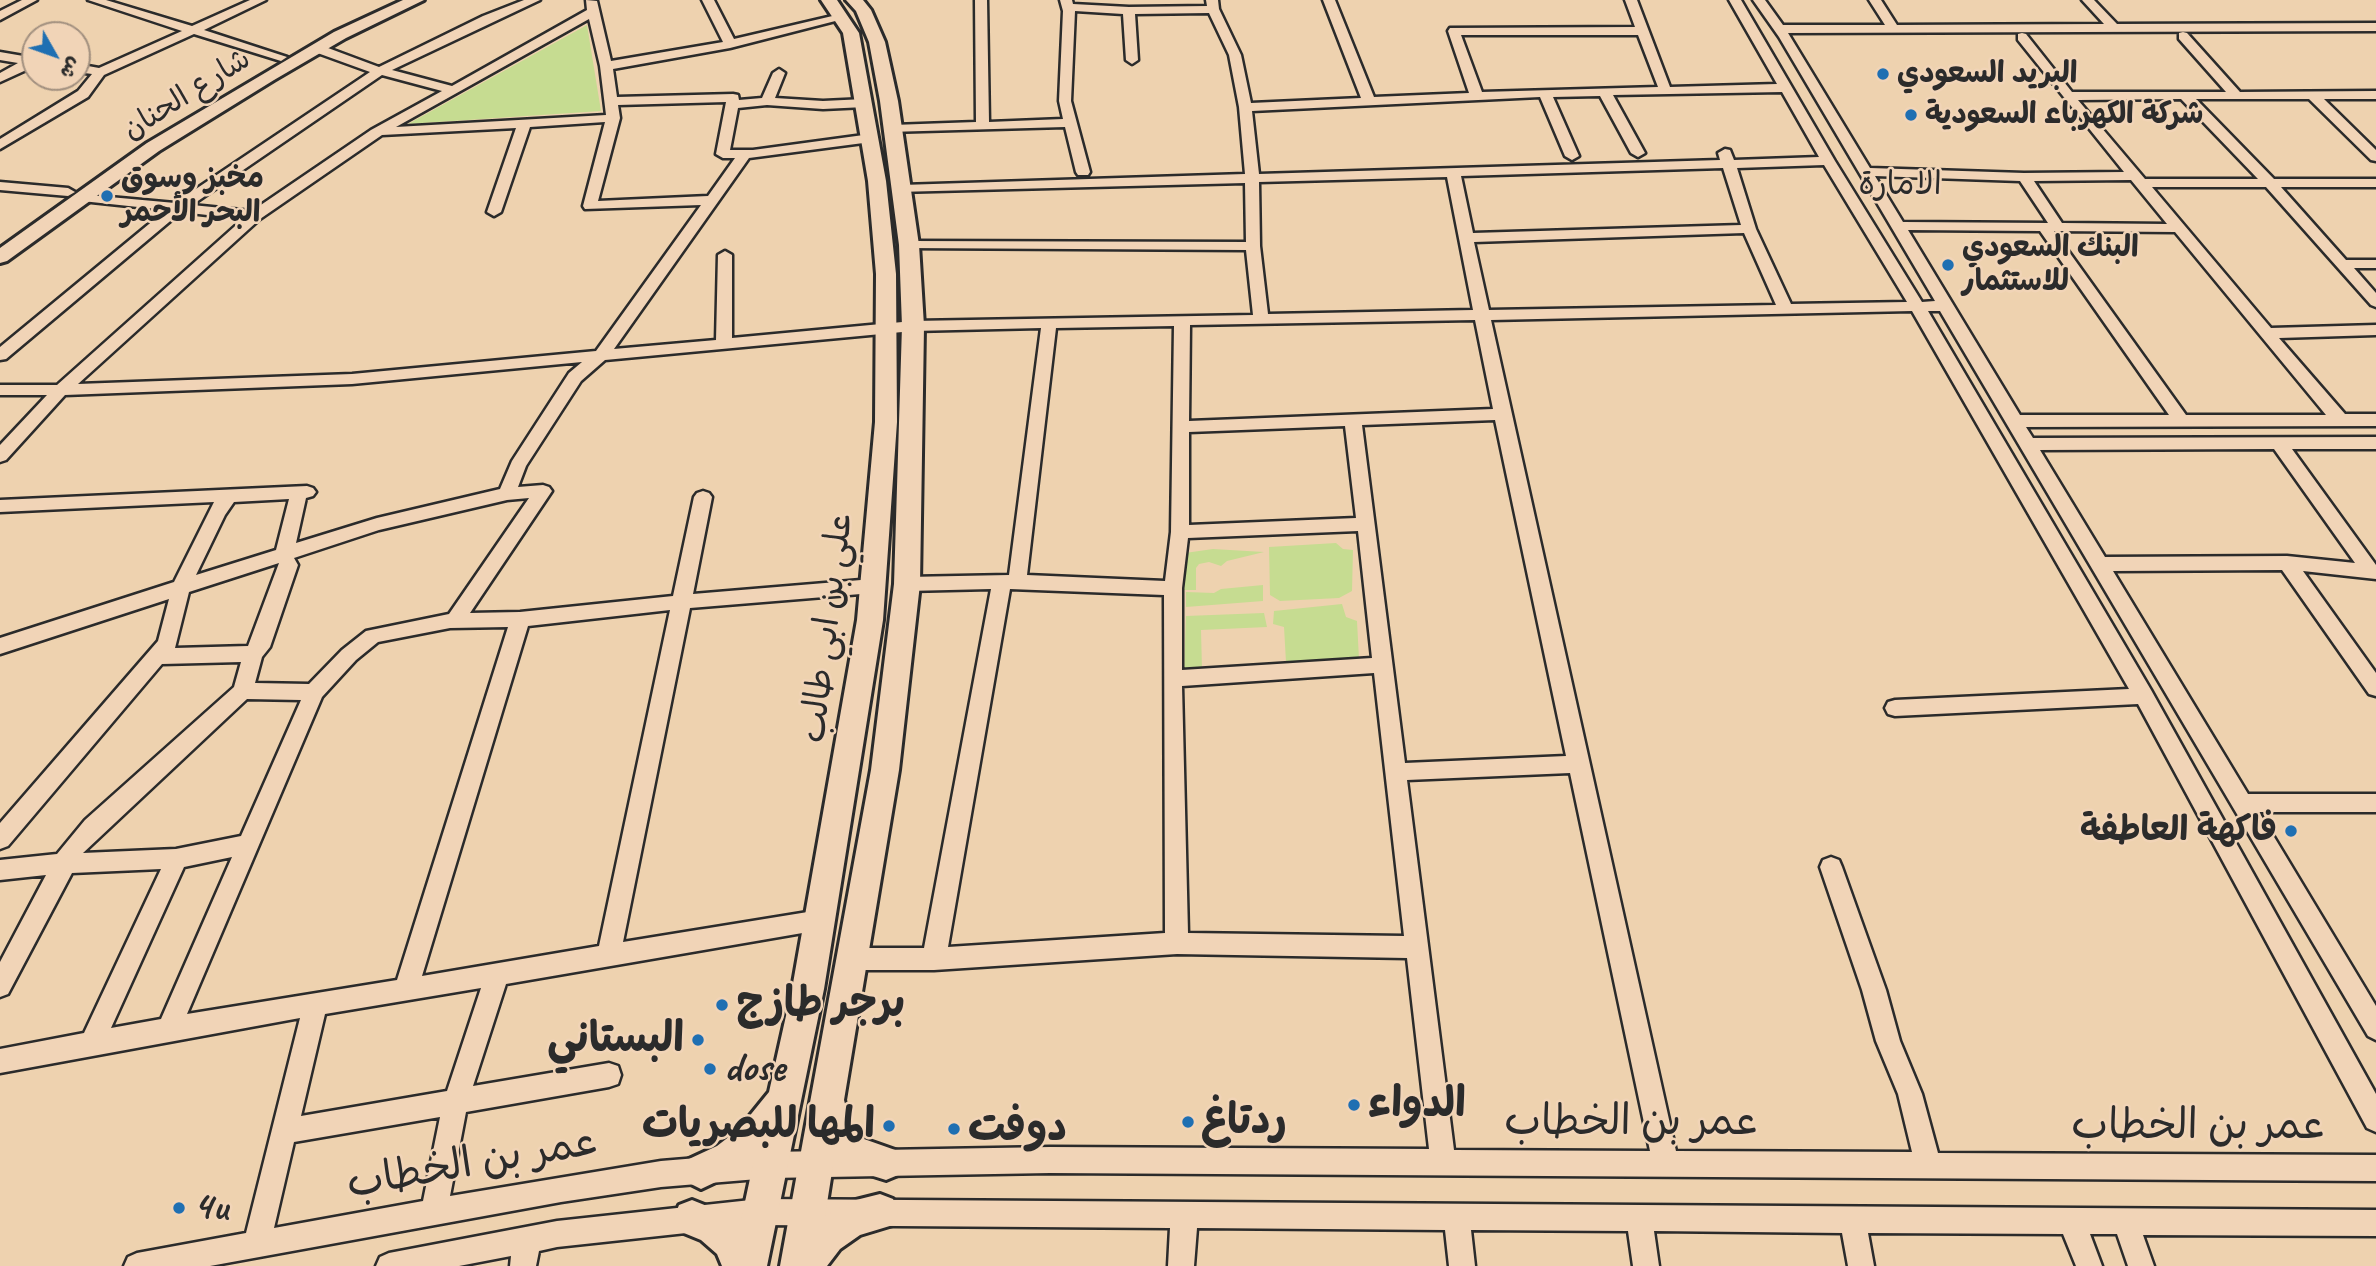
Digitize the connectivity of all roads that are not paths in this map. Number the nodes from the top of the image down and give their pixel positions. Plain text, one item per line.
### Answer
1 (31, 0) edge
2 (94, 0) edge
3 (260, 0) edge
4 (397, 0) edge
5 (416, 0) edge
6 (534, 0) edge
7 (708, 0) edge
8 (981, 0) edge
9 (1329, 0) edge
10 (1631, 0) edge
11 (1735, 0) edge
12 (1759, 0) edge
13 (1875, 0) edge
14 (2088, 0) edge
15 (2104, 0) edge
16 (137, 1) edge
17 (1067, 4) edge
18 (1212, 5) edge
19 (592, 6) edge
20 (841, 6) edge
21 (1129, 11) junction
22 (0, 16) edge
23 (208, 24) junction
24 (2376, 27) edge
25 (2114, 28) junction
26 (2130, 28) junction
27 (1893, 29) junction
28 (193, 30) junction
29 (1644, 31) junction
30 (1782, 33) junction
31 (2183, 36) junction
32 (2022, 37) junction
33 (2376, 37) edge
34 (730, 44) junction
35 (316, 48) junction
36 (288, 54) junction
37 (0, 56) edge
38 (21, 59) edge
39 (1132, 60) dead end
40 (606, 66) junction
41 (21, 67) edge
42 (91, 70) edge
43 (380, 71) junction
44 (100, 72) junction
45 (779, 73) dead end
46 (0, 78) edge
47 (1785, 88) junction
48 (454, 90) junction
49 (1667, 92) junction
50 (1545, 93) junction
51 (1605, 93) junction
52 (2236, 95) junction
53 (2312, 95) junction
54 (2376, 95) edge
55 (2068, 96) junction
56 (2185, 96) junction
57 (1477, 97) junction
58 (611, 101) junction
59 (767, 101) junction
60 (1369, 101) junction
61 (865, 103) junction
62 (733, 105) junction
63 (1245, 107) junction
64 (613, 118) junction
65 (1071, 123) junction
66 (524, 124) junction
67 (984, 126) junction
68 (376, 133) junction
69 (882, 134) junction
70 (0, 145) edge
71 (746, 152) junction
72 (1638, 153) junction
73 (1824, 154) junction
74 (1572, 156) junction
75 (1726, 156) junction
76 (2376, 157) edge
77 (1083, 172) junction
78 (1452, 172) junction
79 (1252, 173) junction
80 (1866, 173) junction
81 (2024, 177) junction
82 (2140, 180) junction
83 (901, 183) junction
84 (2270, 183) junction
85 (2376, 183) edge
86 (0, 186) edge
87 (75, 195) junction
88 (710, 200) junction
89 (176, 209) junction
90 (494, 212) dead end
91 (255, 216) junction
92 (1898, 226) junction
93 (2051, 227) junction
94 (2181, 228) junction
95 (1749, 229) junction
96 (1465, 238) junction
97 (0, 241) edge
98 (909, 245) junction
99 (1253, 246) junction
100 (725, 255) dead end
101 (0, 257) edge
102 (2342, 264) junction
103 (2376, 264) edge
104 (2376, 302) edge
105 (1917, 306) junction
106 (1945, 306) junction
107 (1785, 308) junction
108 (1482, 315) junction
109 (1261, 320) junction
110 (1182, 321) junction
111 (1049, 324) junction
112 (901, 327) junction
113 (2376, 330) edge
114 (2267, 333) junction
115 (724, 343) junction
116 (602, 354) junction
117 (0, 355) edge
118 (0, 390) edge
119 (61, 390) junction
120 (1502, 414) junction
121 (1353, 419) junction
122 (2340, 420) junction
123 (2376, 420) edge
124 (2014, 421) junction
125 (2182, 421) junction
126 (1181, 427) junction
127 (2028, 443) junction
128 (2279, 443) junction
129 (2376, 443) edge
130 (0, 456) edge
131 (230, 494) junction
132 (507, 494) junction
133 (702, 497) dead end
134 (0, 506) edge
135 (1367, 524) junction
136 (1180, 532) junction
137 (284, 556) junction
138 (2287, 563) junction
139 (2099, 564) junction
140 (2373, 572) edge
141 (1009, 582) junction
142 (907, 584) junction
143 (873, 586) junction
144 (181, 588) junction
145 (1173, 588) junction
146 (681, 602) junction
147 (520, 619) junction
148 (454, 621) junction
149 (0, 646) edge
150 (253, 654) junction
151 (157, 656) junction
152 (1384, 665) junction
153 (1172, 680) junction
154 (2376, 688) edge
155 (243, 691) junction
156 (314, 692) junction
157 (2144, 696) junction
158 (1895, 708) dead end
159 (1579, 764) junction
160 (1394, 772) junction
161 (2242, 803) junction
162 (2376, 803) edge
163 (0, 839) edge
164 (250, 844) junction
165 (176, 859) junction
166 (66, 863) junction
167 (1832, 867) dead end
168 (0, 870) edge
169 (820, 920) junction
170 (1177, 943) junction
171 (1418, 947) junction
172 (609, 955) junction
173 (853, 960) junction
174 (934, 960) junction
175 (497, 974) junction
176 (0, 986) edge
177 (405, 989) junction
178 (315, 1006) junction
179 (2376, 1028) edge
180 (169, 1029) junction
181 (91, 1044) junction
182 (0, 1061) edge
183 (609, 1075) dead end
184 (786, 1094) junction
185 (828, 1095) junction
186 (456, 1101) junction
187 (2376, 1119) edge
188 (286, 1131) junction
189 (1443, 1162) junction
190 (886, 1163) junction
191 (816, 1164) junction
192 (1666, 1164) junction
193 (770, 1165) junction
194 (1928, 1166) junction
195 (2376, 1168) edge
196 (701, 1171) junction
197 (435, 1210) junction
198 (760, 1212) junction
199 (807, 1212) junction
200 (880, 1212) junction
201 (1184, 1217) junction
202 (692, 1218) junction
203 (1457, 1218) junction
204 (1639, 1219) junction
205 (1853, 1221) junction
206 (2072, 1222) junction
207 (2125, 1222) junction
208 (2376, 1223) edge
209 (257, 1242) junction
210 (525, 1253) edge
211 (137, 1266) edge
212 (389, 1266) edge
213 (741, 1266) edge
214 (749, 1266) edge
215 (797, 1266) edge
216 (805, 1266) edge
217 (1181, 1266) edge
218 (1462, 1266) edge
219 (1646, 1266) edge
220 (1861, 1266) edge
221 (2089, 1266) edge
222 (2141, 1266) edge

1 - 22 street
2 - 28 street
3 - 23 street
4 - 36 main road, شارع الحنان
5 - 35 main road, شارع الحنان
6 - 43 street
7 - 34 street
8 - 67 street
9 - 60 street
10 - 29 street
11 - 47 street
12 - 30 street
13 - 27 street
14 - 25 street
15 - 26 street
16 - 23 street
17 - 21 street
17 - 65 street
18 - 21 street
18 - 63 street
19 - 40 street
19 - 48 street
20 - 34 street
20 - 61 main road, علي بن ابي طالب
20 - 69 main road, علي بن ابي طالب
21 - 39 street
23 - 28 street
23 - 36 street
24 - 26 street
25 - 26 street
25 - 27 street
27 - 30 street
28 - 36 street
28 - 44 street
29 - 49 street
29 - 57 street
30 - 32 street
30 - 80 street
31 - 32 street
31 - 33 street
31 - 52 street
32 - 55 street
34 - 40 street
35 - 43 street
35 - 87 main road, شارع الحنان
36 - 87 main road, شارع الحنان
37 - 38 street
40 - 58 street
41 - 46 street
42 - 44 street
43 - 48 street
43 - 89 street
44 - 70 street
45 - 59 street
47 - 49 street
47 - 73 street
48 - 68 street
49 - 51 street
50 - 51 street
50 - 57 street
50 - 74 street
51 - 72 street
52 - 53 street
52 - 56 street
53 - 54 street
53 - 76 street
55 - 56 street
55 - 82 street
56 - 84 street
57 - 60 street
58 - 62 street
58 - 64 street
59 - 61 street
59 - 62 street
60 - 63 street
61 - 69 main road, علي بن ابي طالب
62 - 71 street
63 - 79 street
64 - 66 street
64 - 88 street
65 - 67 street
65 - 77 street
66 - 68 street
66 - 90 street
67 - 69 street
68 - 91 street
69 - 71 street
69 - 83 main road, علي بن ابي طالب
69 - 112 main road, علي بن ابي طالب
71 - 88 street
72 - 74 street
72 - 75 street
73 - 75 street
73 - 105 street
74 - 79 street
75 - 78 street
75 - 95 street
77 - 79 street
77 - 83 street
78 - 79 street
78 - 96 street
79 - 83 street
79 - 99 street
80 - 81 street
80 - 92 street
81 - 82 street
81 - 93 street
82 - 84 street
82 - 94 street
83 - 98 main road, علي بن ابي طالب
84 - 85 street
84 - 102 street
86 - 87 street
87 - 89 street
87 - 97 main road, شارع الحنان
87 - 101 main road, شارع الحنان
88 - 116 street
89 - 91 street
89 - 117 street
91 - 119 street
92 - 93 street
92 - 106 street
93 - 94 street
93 - 125 street
94 - 114 street
95 - 96 street
95 - 107 street
96 - 108 street
98 - 99 street
98 - 112 main road, علي بن ابي طالب
99 - 109 street
100 - 115 street
102 - 103 street
102 - 104 street
105 - 106 street
105 - 107 street
105 - 157 street
106 - 124 street
107 - 108 street
108 - 109 street
108 - 120 street
109 - 110 street
110 - 111 street
110 - 126 street
111 - 112 street
111 - 141 street
112 - 115 street
112 - 142 main road, علي بن ابي طالب
112 - 143 main road, علي بن ابي طالب
113 - 114 street
114 - 122 street
115 - 116 street
116 - 119 street
116 - 132 street
118 - 119 street
119 - 130 street
120 - 121 street
120 - 159 street
121 - 126 street
121 - 135 street
122 - 123 street
122 - 125 street
124 - 125 street
124 - 127 street
126 - 136 street
127 - 128 street
127 - 139 street
128 - 129 street
128 - 140 street
131 - 134 street
131 - 137 street
131 - 144 street
132 - 137 street
132 - 148 street
133 - 146 street
135 - 136 street
135 - 152 street
136 - 145 street
137 - 144 street
137 - 150 street
138 - 139 street
138 - 140 street
138 - 154 street
139 - 161 street
141 - 142 street
141 - 145 street
141 - 174 street
142 - 173 main road, علي بن ابي طالب
143 - 146 street
143 - 169 main road, علي بن ابي طالب
144 - 149 street
144 - 151 street
145 - 153 street
146 - 147 street
146 - 172 street
147 - 148 street
147 - 177 street
148 - 156 street
150 - 151 street
150 - 155 street
151 - 163 street
152 - 153 street
152 - 160 street
153 - 170 street
155 - 156 street
155 - 166 street
156 - 164 street
157 - 158 street
157 - 187 street
159 - 160 street
159 - 192 street
160 - 171 street
161 - 162 street
161 - 179 street
164 - 165 street
164 - 180 street
165 - 166 street
165 - 181 street
166 - 168 street
166 - 176 street
167 - 194 street
169 - 172 street
169 - 184 main road, علي بن ابي طالب
170 - 171 street
170 - 174 street
171 - 189 street
172 - 175 street
173 - 174 street
173 - 185 main road, علي بن ابي طالب
175 - 177 street
175 - 186 street
177 - 178 street
178 - 180 street
178 - 188 street
180 - 181 street
181 - 182 street
183 - 186 street
184 - 193 main road, علي بن ابي طالب
184 - 196 main road
185 - 190 main road
185 - 191 main road, علي بن ابي طالب
186 - 188 street
186 - 197 street
188 - 209 street
189 - 190 street, عمر بن الخطاب
189 - 192 street, عمر بن الخطاب
190 - 191 street, عمر بن الخطاب
191 - 193 street, عمر بن الخطاب
191 - 199 main road, علي بن ابي طالب
192 - 194 street, عمر بن الخطاب
193 - 196 street, عمر بن الخطاب
193 - 198 main road, علي بن ابي طالب
194 - 195 street, عمر بن الخطاب
196 - 197 street, عمر بن الخطاب
197 - 209 street, عمر بن الخطاب
198 - 199 street
198 - 202 street
198 - 214 main road, علي بن ابي طالب
199 - 200 street
199 - 215 main road, علي بن ابي طالب
200 - 201 street
200 - 216 main road
201 - 203 street
201 - 217 street
202 - 210 street
202 - 213 main road
203 - 204 street
203 - 218 street
204 - 205 street
204 - 219 street
205 - 206 street
205 - 220 street
206 - 207 street
206 - 221 street
207 - 208 street
207 - 222 street
209 - 211 street, عمر بن الخطاب
210 - 212 street

